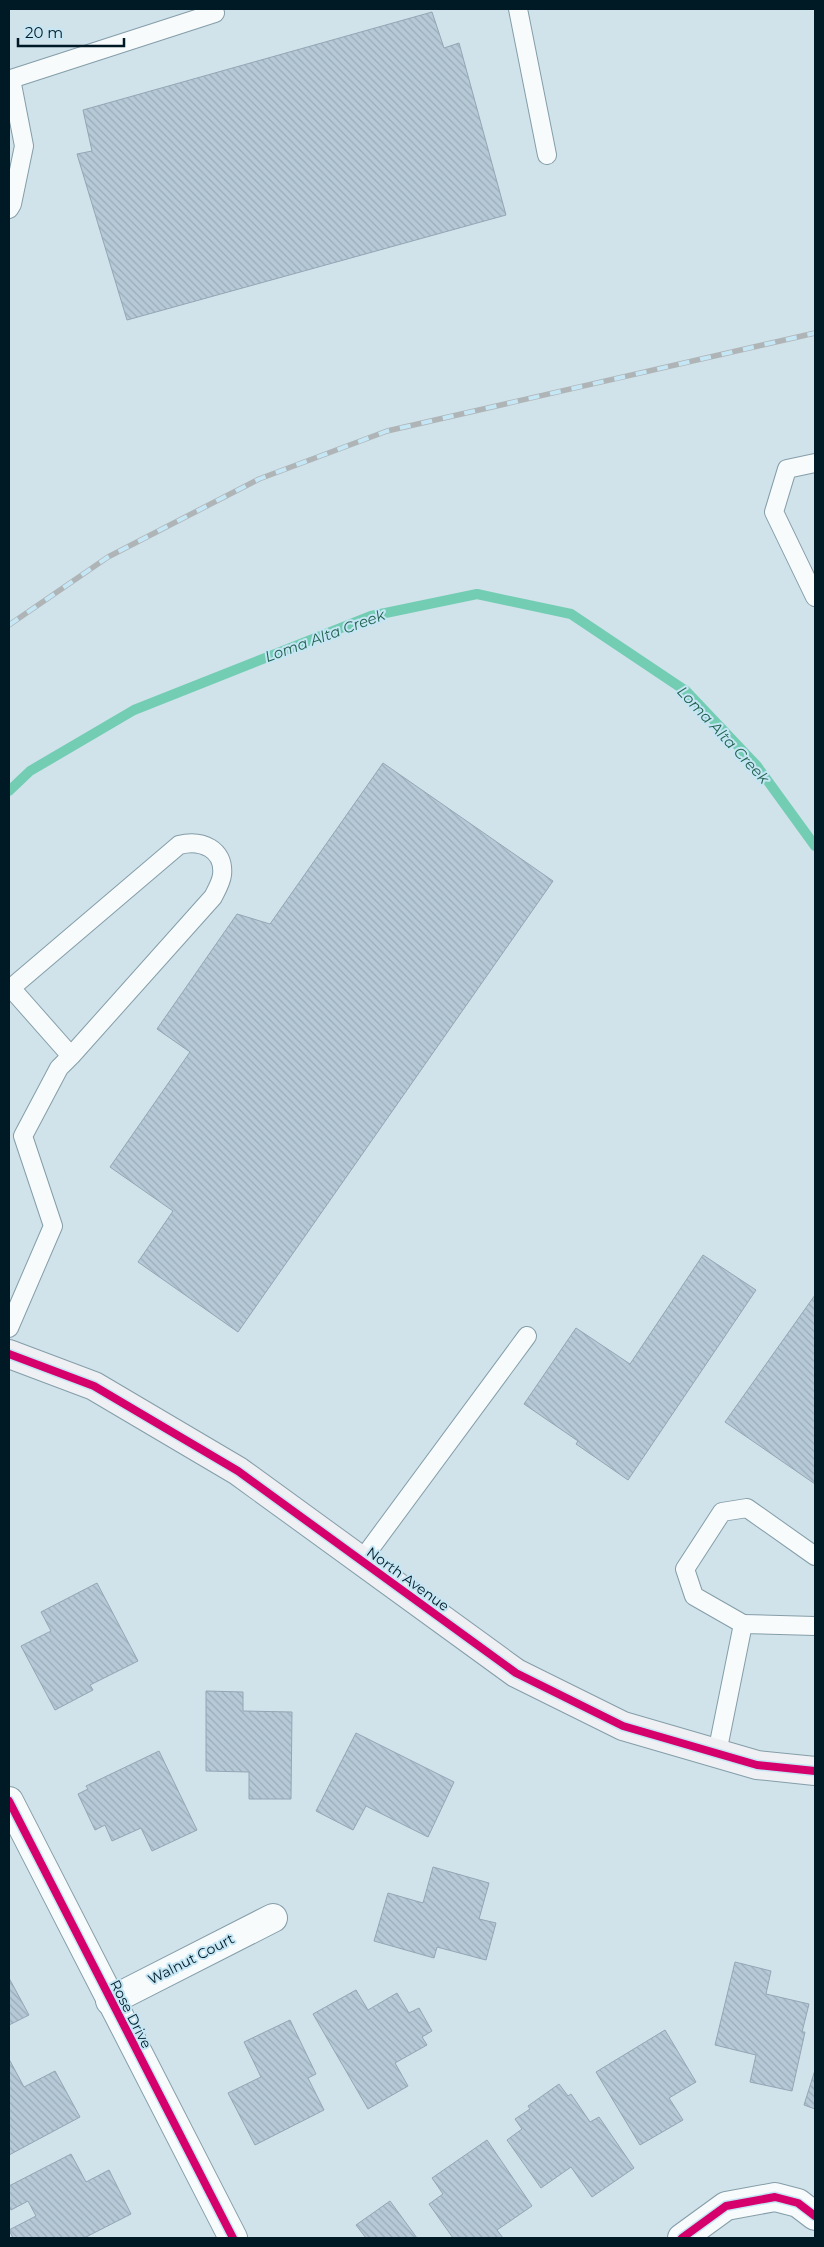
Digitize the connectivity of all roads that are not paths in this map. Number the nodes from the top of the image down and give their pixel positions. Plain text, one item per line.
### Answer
1 (518, 9) edge
2 (215, 13) dead end
3 (10, 80) edge
4 (547, 155) dead end
5 (9, 209) edge
6 (815, 463) edge
7 (815, 597) edge
8 (71, 1056) junction
9 (9, 1328) edge
10 (527, 1336) dead end
11 (9, 1354) edge
12 (815, 1556) edge
13 (361, 1561) junction
14 (743, 1624) junction
15 (815, 1626) edge
16 (717, 1753) junction
17 (815, 1771) edge
18 (9, 1801) edge
19 (273, 1918) dead end
20 (110, 2000) junction
21 (815, 2216) edge
22 (233, 2238) edge
23 (682, 2238) edge

1 - 4 lane
2 - 3 lane
3 - 5 lane
6 - 7 lane
8 - 8 lane
8 - 9 lane
10 - 13 lane
11 - 13 main road, North Avenue
12 - 14 lane
13 - 16 main road, North Avenue
14 - 15 lane
14 - 16 lane
16 - 17 main road, North Avenue
18 - 20 street, Rose Drive
19 - 20 street, Walnut Court
20 - 22 street, Rose Drive
21 - 23 street

